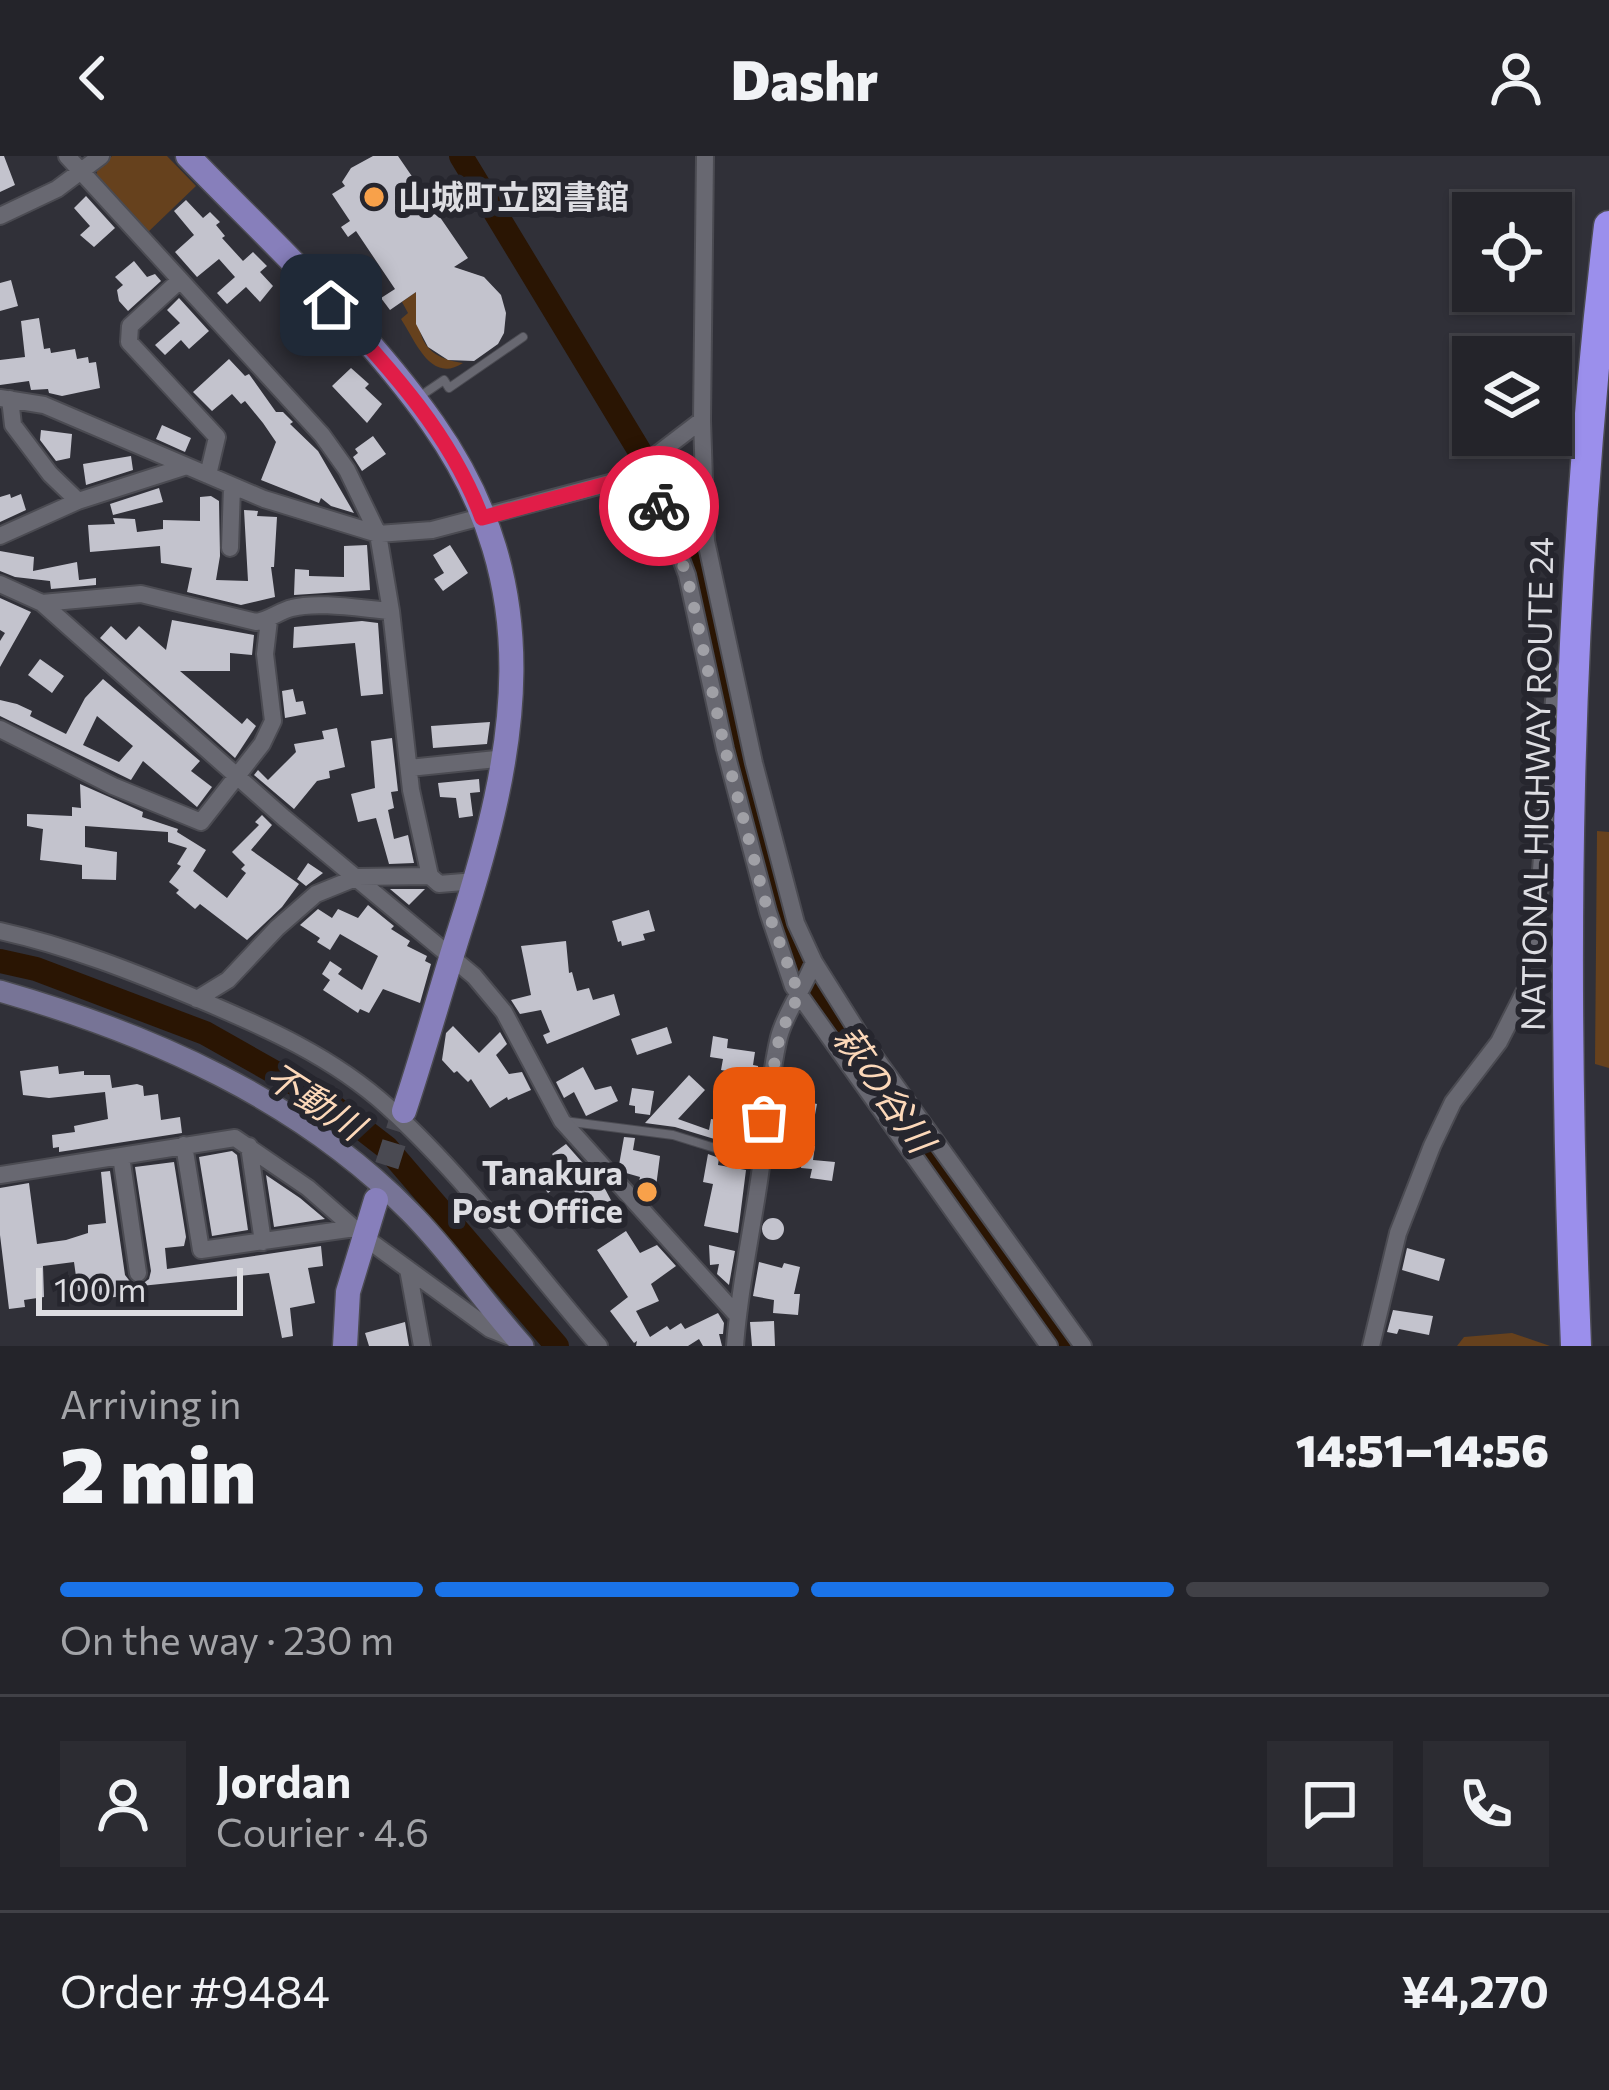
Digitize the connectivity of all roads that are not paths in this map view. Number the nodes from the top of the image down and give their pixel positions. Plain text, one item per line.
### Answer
1 (67, 156) edge
2 (101, 156) edge
3 (188, 156) edge
4 (705, 156) edge
5 (82, 172) junction
6 (0, 216) edge
7 (1609, 226) edge
8 (179, 281) junction
9 (524, 338) dead end
10 (5, 398) edge
11 (415, 400) junction
12 (702, 420) junction
13 (643, 465) junction
14 (184, 467) junction
15 (208, 475) junction
16 (232, 486) junction
17 (78, 501) junction
18 (482, 518) junction
19 (378, 534) junction
20 (0, 536) edge
21 (230, 548) dead end
22 (0, 584) edge
23 (43, 603) junction
24 (391, 611) junction
25 (269, 620) junction
26 (1571, 651) junction
27 (0, 729) edge
28 (506, 758) junction
29 (409, 768) junction
30 (236, 775) junction
31 (430, 876) junction
32 (358, 878) junction
33 (476, 880) junction
34 (0, 931) edge
35 (452, 957) junction
36 (813, 965) junction
37 (0, 991) edge
38 (800, 992) junction
39 (197, 999) junction
40 (404, 1111) tunnel mouth
41 (562, 1121) junction
42 (184, 1145) junction
43 (249, 1146) junction
44 (121, 1156) junction
45 (762, 1163) junction
46 (0, 1174) edge
47 (376, 1200) tunnel mouth
48 (359, 1233) junction
49 (263, 1242) junction
50 (408, 1269) junction
51 (138, 1273) dead end
52 (735, 1313) junction
53 (521, 1343) edge
54 (345, 1346) edge
55 (422, 1346) edge
56 (599, 1346) edge
57 (735, 1346) edge
58 (1049, 1346) edge
59 (1083, 1346) edge
60 (1371, 1346) edge
61 (1576, 1346) edge

1 - 5 street
2 - 5 street
3 - 11 main road
4 - 12 street
5 - 6 street
5 - 8 street
7 - 26 highway, NATIONAL HIGHWAY ROUTE 24
8 - 15 street
8 - 19 street
9 - 11 lane
10 - 14 street
10 - 17 street
11 - 18 main road
12 - 13 street
12 - 36 street
13 - 18 street
13 - 38 street
14 - 15 street
14 - 17 street
15 - 16 street
16 - 19 street
16 - 21 street
17 - 20 street
18 - 19 street
18 - 28 main road
19 - 24 street
22 - 23 street
23 - 25 street
23 - 30 street
24 - 25 street
24 - 29 street
25 - 30 street
26 - 60 street
26 - 61 highway, NATIONAL HIGHWAY ROUTE 24
27 - 30 street
28 - 29 street
28 - 33 main road
29 - 31 street
30 - 32 street
31 - 32 street
31 - 33 street
32 - 35 street
32 - 39 street
33 - 35 main road
34 - 39 street
35 - 40 main road
35 - 41 street
36 - 38 street
36 - 59 street
37 - 53 street
38 - 45 street
38 - 58 street
39 - 56 street
41 - 45 lane
41 - 52 street
42 - 43 street
42 - 44 street
42 - 49 street
43 - 48 street
43 - 49 street
44 - 46 street
44 - 51 street
45 - 52 street
47 - 48 main road
48 - 49 street
48 - 50 street
48 - 54 main road
50 - 53 street
50 - 55 street
52 - 57 street

